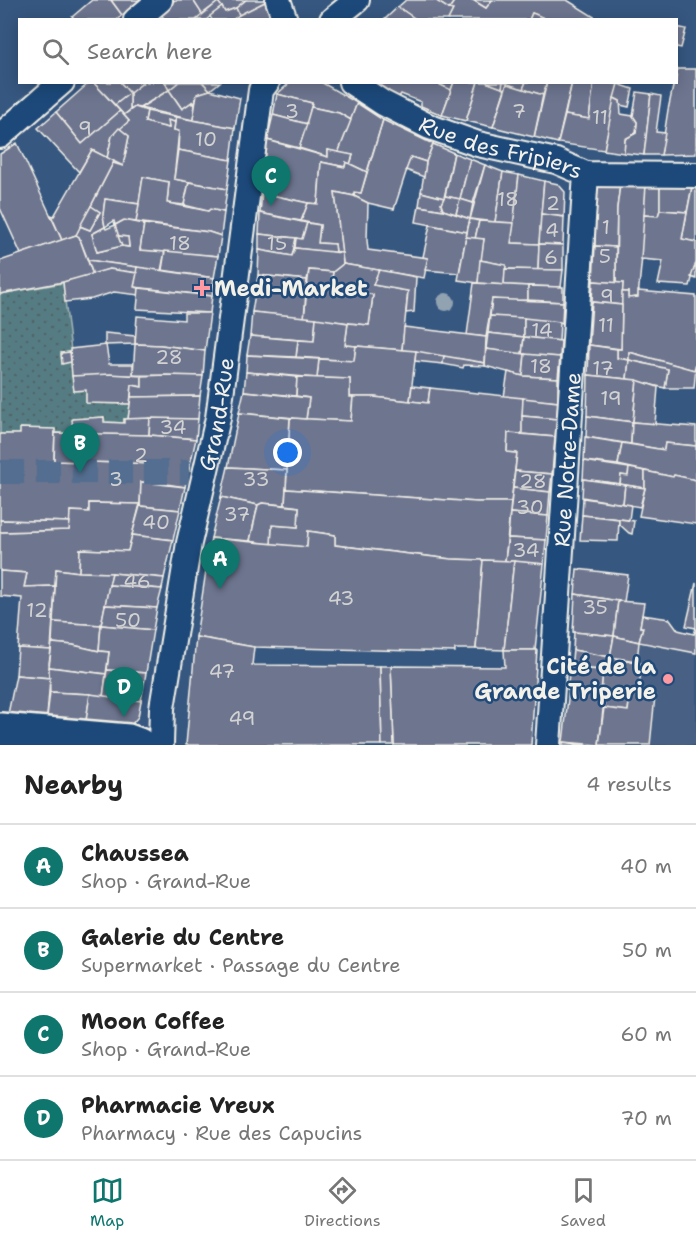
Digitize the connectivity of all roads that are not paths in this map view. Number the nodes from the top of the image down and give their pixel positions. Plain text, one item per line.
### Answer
1 (160, 0) edge
2 (278, 0) edge
3 (357, 0) edge
4 (138, 18) edge
5 (284, 18) edge
6 (334, 18) edge
7 (60, 84) edge
8 (266, 84) edge
9 (354, 84) edge
10 (0, 136) edge
11 (586, 174) junction
12 (696, 175) edge
13 (0, 730) edge
14 (139, 745) edge
15 (161, 745) edge
16 (548, 745) edge

1 - 4 street
2 - 5 street
3 - 6 street
7 - 10 street
8 - 15 street, Grand-Rue
9 - 11 street, Rue des Fripiers
11 - 12 street, Rue des Fripiers
11 - 16 street, Rue Notre-Dame
13 - 14 street

